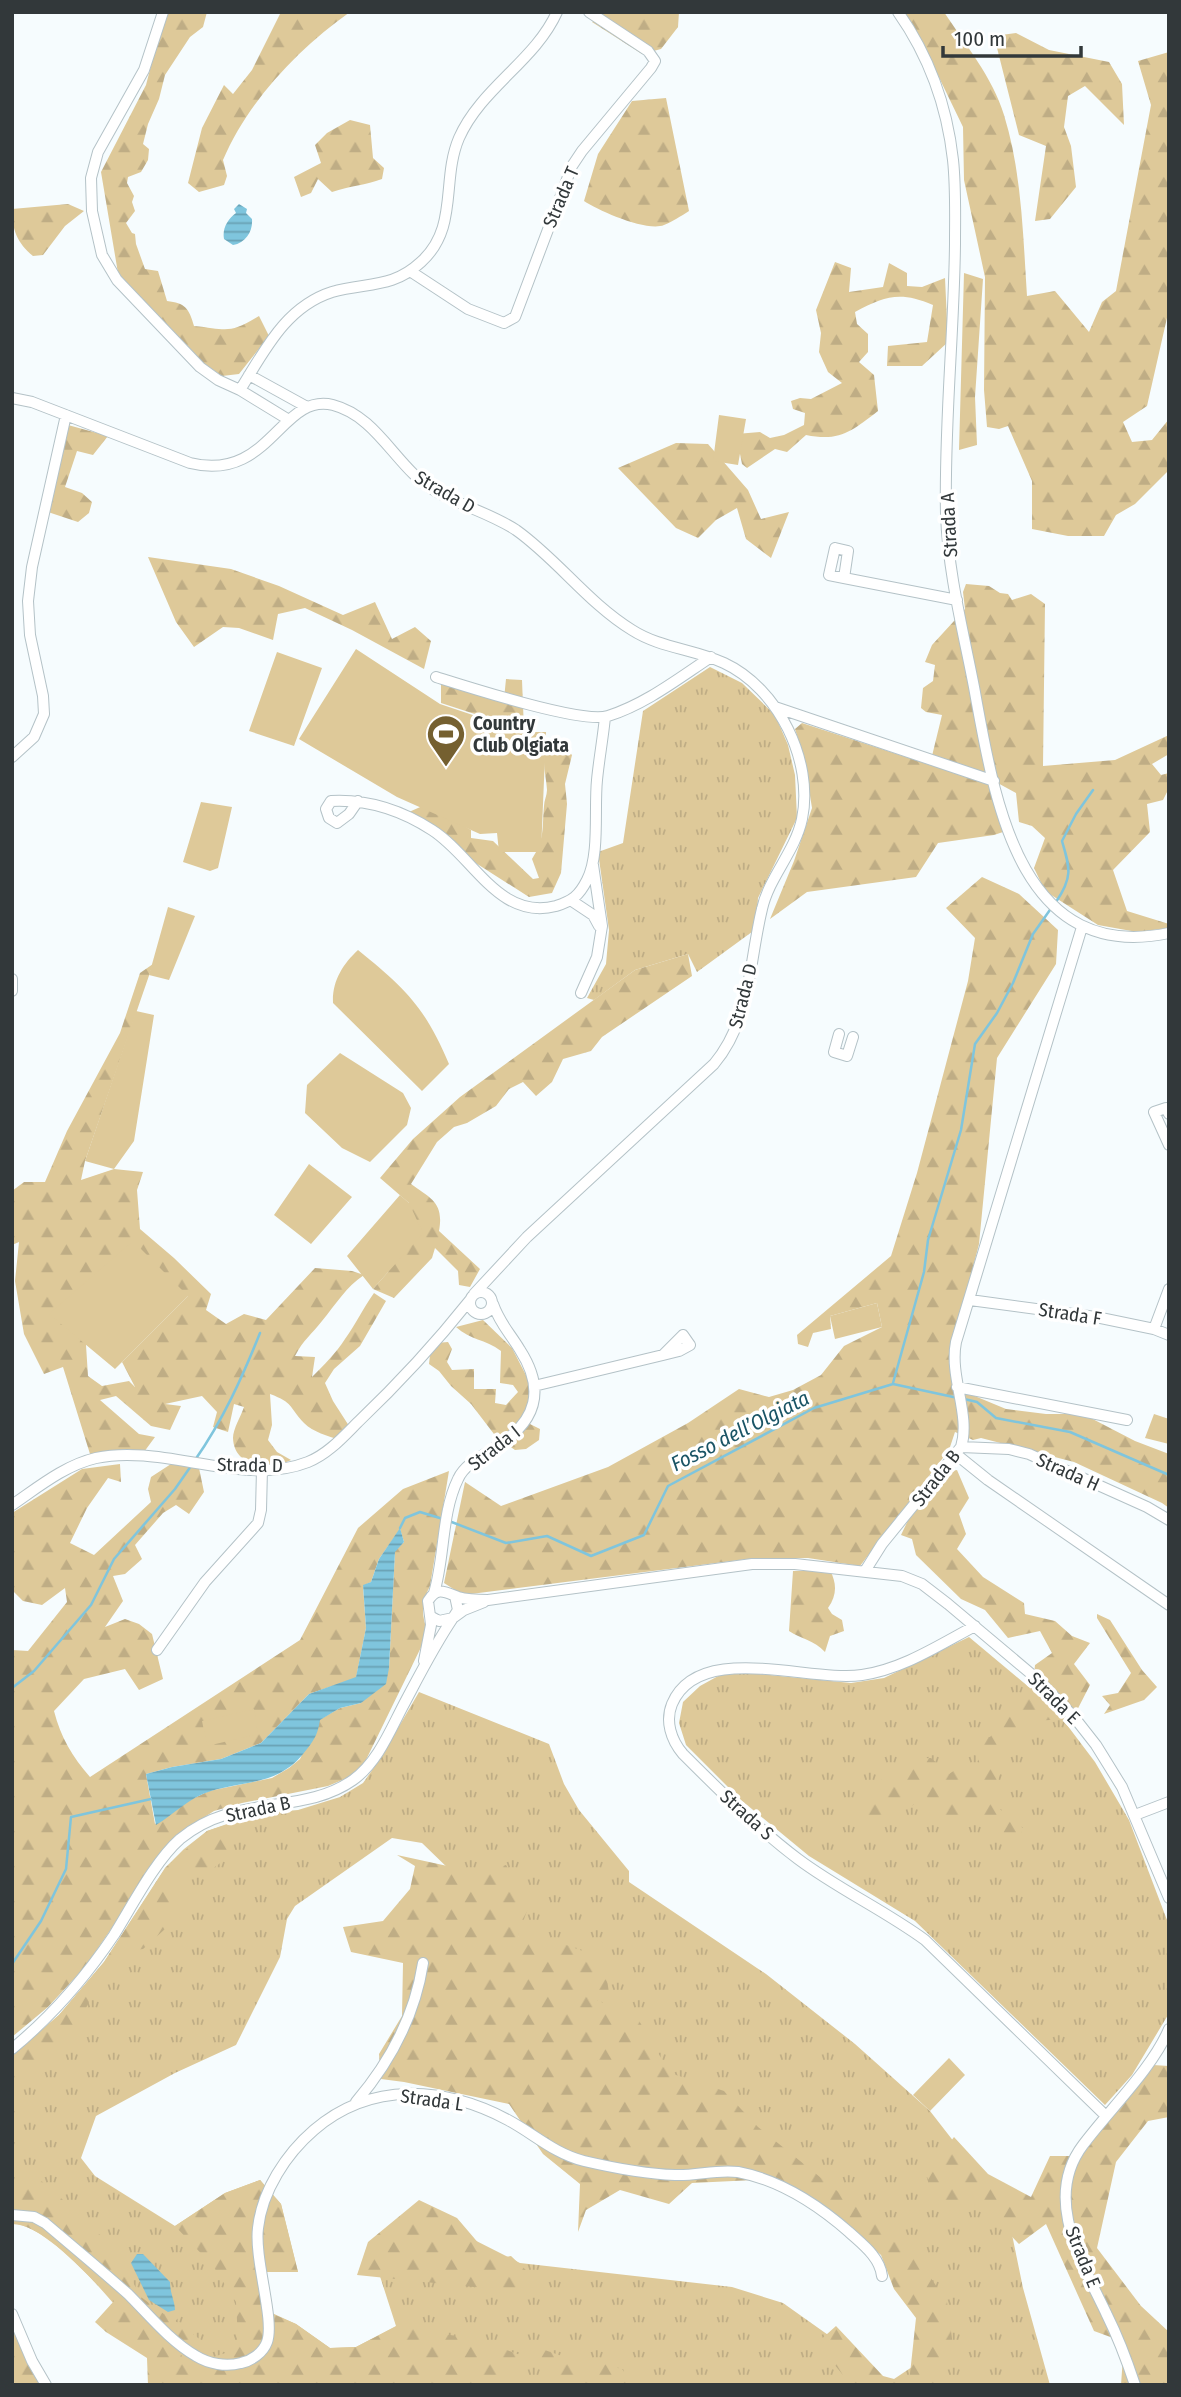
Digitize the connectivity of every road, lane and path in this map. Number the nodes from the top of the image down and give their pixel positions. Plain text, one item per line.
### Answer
1 (163, 12) edge
2 (557, 12) edge
3 (589, 12) edge
4 (898, 12) edge
5 (410, 271) junction
6 (249, 375) junction
7 (240, 390) junction
8 (12, 398) edge
9 (307, 407) junction
10 (66, 415) junction
11 (289, 420) junction
12 (844, 578) dead end
13 (957, 600) junction
14 (711, 657) junction
15 (436, 677) dead end
16 (775, 707) junction
17 (606, 717) junction
18 (12, 757) edge
19 (994, 781) junction
20 (358, 801) dead end
21 (593, 861) junction
22 (572, 901) junction
23 (596, 912) junction
24 (1082, 927) junction
25 (1169, 933) edge
26 (12, 979) edge
27 (12, 991) edge
28 (581, 992) dead end
29 (839, 1034) dead end
30 (853, 1038) dead end
31 (1169, 1114) edge
32 (1169, 1145) edge
33 (514, 1250) junction
34 (1169, 1289) edge
35 (472, 1297) junction
36 (970, 1300) junction
37 (492, 1302) junction
38 (478, 1314) junction
39 (447, 1329) junction
40 (1154, 1329) junction
41 (505, 1331) junction
42 (1169, 1335) edge
43 (663, 1355) dead end
44 (534, 1386) junction
45 (959, 1394) junction
46 (1127, 1420) dead end
47 (959, 1451) junction
48 (262, 1469) junction
49 (12, 1505) edge
50 (1169, 1520) edge
51 (440, 1571) junction
52 (865, 1571) junction
53 (434, 1594) junction
54 (453, 1595) junction
55 (488, 1600) junction
56 (1169, 1605) edge
57 (430, 1616) junction
58 (453, 1618) junction
59 (975, 1626) junction
60 (157, 1650) dead end
61 (422, 1671) junction
62 (1169, 1802) edge
63 (1135, 1815) junction
64 (1169, 1898) edge
65 (423, 1963) dead end
66 (1169, 2029) edge
67 (12, 2049) edge
68 (354, 2105) junction
69 (1105, 2116) junction
70 (12, 2215) edge
71 (882, 2276) dead end
72 (12, 2314) edge
73 (46, 2385) edge
74 (1135, 2385) edge

1 - 7 street
2 - 5 street
3 - 5 street, Strada T
4 - 13 street, Strada A
5 - 6 street
6 - 7 street
6 - 9 street
7 - 11 street
8 - 10 street
9 - 11 street
9 - 14 street, Strada D
10 - 11 street
10 - 18 street
12 - 13 street
13 - 19 street, Strada A
14 - 16 street, Strada D
14 - 17 street
15 - 17 street
16 - 19 street, Strada D
16 - 33 street, Strada D
17 - 21 street
19 - 24 street, Strada A
20 - 22 street
21 - 22 street
21 - 23 street
22 - 23 street
23 - 28 street
24 - 25 street, Strada A
24 - 36 street, Strada B
26 - 27 street
29 - 30 street
31 - 32 street
33 - 35 street, Strada D
33 - 37 street, Strada D
34 - 40 street
35 - 37 street
35 - 38 street
35 - 39 street, Strada D
36 - 40 street, Strada F
36 - 45 street, Strada B
37 - 38 street
37 - 41 street
38 - 39 street, Strada D
38 - 41 street
39 - 48 street, Strada D
40 - 42 street, Strada F
41 - 44 street
43 - 44 street
44 - 51 street, Strada I
45 - 46 street
45 - 47 street, Strada B
47 - 50 street, Strada H
47 - 52 street, Strada B
47 - 56 street
48 - 49 street, Strada D
48 - 60 street
51 - 53 street, Strada I
51 - 54 street
52 - 55 street
52 - 59 street, Strada E
53 - 54 street
53 - 57 street
54 - 55 street
54 - 58 street
55 - 58 street
57 - 58 street
57 - 61 street, Strada B
58 - 61 street, Strada B
59 - 63 street, Strada E
59 - 69 street, Strada S
61 - 67 street, Strada B
62 - 63 street
63 - 64 street, Strada E
65 - 68 street
66 - 69 street, Strada E
68 - 70 street, Strada L
68 - 71 street, Strada L
69 - 74 street, Strada E
72 - 73 street

